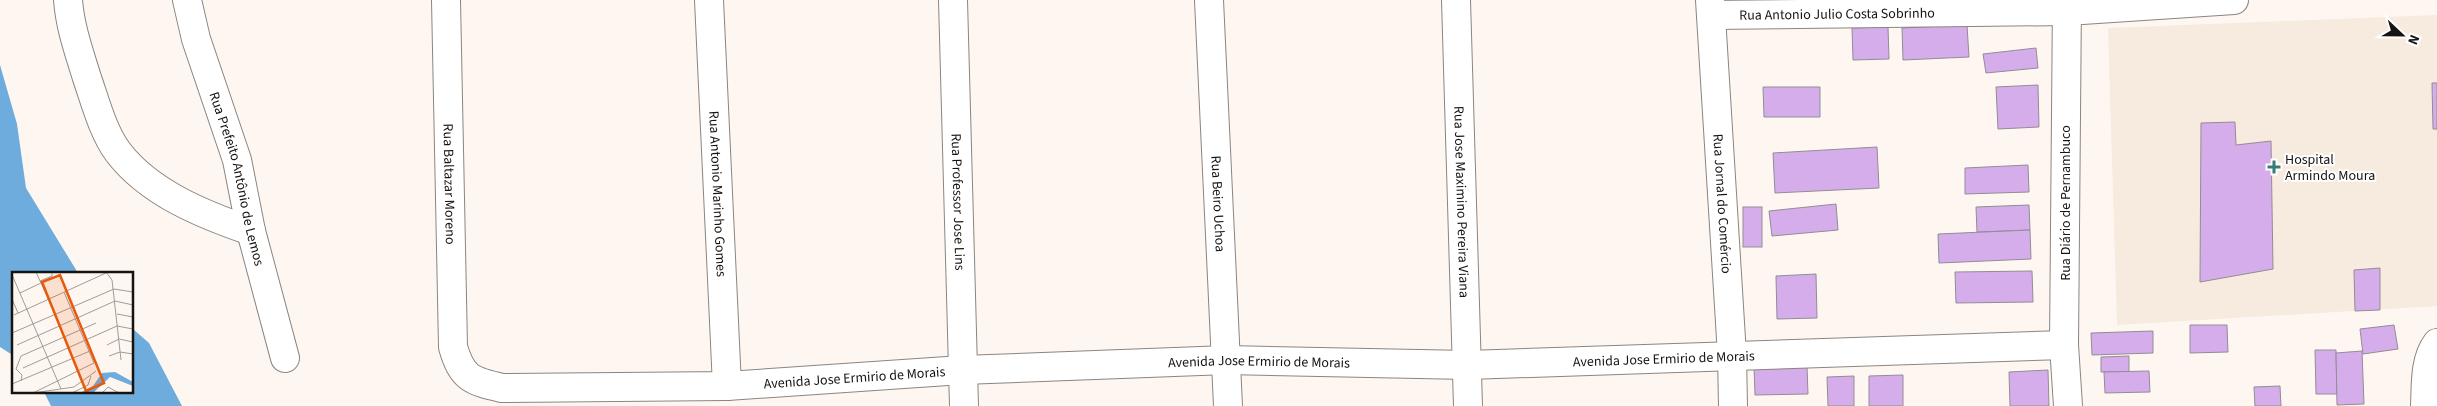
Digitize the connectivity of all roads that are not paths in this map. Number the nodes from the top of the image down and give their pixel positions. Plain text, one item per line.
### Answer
1 (68, 0) edge
2 (187, 0) edge
3 (446, 0) edge
4 (709, 0) edge
5 (953, 0) edge
6 (1209, 0) edge
7 (1456, 0) edge
8 (2234, 0) edge
9 (2067, 5) edge
10 (1710, 8) edge
11 (251, 231) junction
12 (2437, 343) edge
13 (2064, 345) junction
14 (1732, 355) junction
15 (284, 358) dead end
16 (1227, 360) junction
17 (1468, 365) junction
18 (459, 368) joint
19 (962, 370) junction
20 (727, 386) junction
21 (964, 406) edge
22 (1228, 406) edge
23 (1468, 406) edge
24 (1733, 406) edge
25 (2068, 406) edge
26 (2425, 406) edge

1 - 11 street
2 - 11 street, Rua Prefeito Antônio de Lemos
3 - 18 street, Rua Baltazar Moreno
4 - 20 street, Rua Antonio Marinho Gomes
5 - 19 street, Rua Professor Jose Lins
6 - 16 street, Rua Beiro Uchoa
7 - 17 street, Rua Jose Maximino Pereira Viana
8 - 9 street, Rua Antonio Julio Costa Sobrinho
9 - 10 street, Rua Antonio Julio Costa Sobrinho
9 - 13 street, Rua Diário de Pernambuco
10 - 14 street, Rua Jornal do Comércio
11 - 15 street, Rua Prefeito Antônio de Lemos
12 - 26 street
13 - 14 street, Avenida Jose Ermirio de Morais
13 - 25 street, Rua Diário de Pernambuco
14 - 17 street, Avenida Jose Ermirio de Morais
14 - 24 street, Rua Jornal do Comércio
16 - 17 street, Avenida Jose Ermirio de Morais
16 - 19 street, Avenida Jose Ermirio de Morais
16 - 22 street, Rua Beiro Uchoa
17 - 23 street, Rua Jose Maximino Pereira Viana
18 - 20 street, Avenida Jose Ermirio de Morais
19 - 20 street, Avenida Jose Ermirio de Morais
19 - 21 street, Rua Professor Jose Lins

